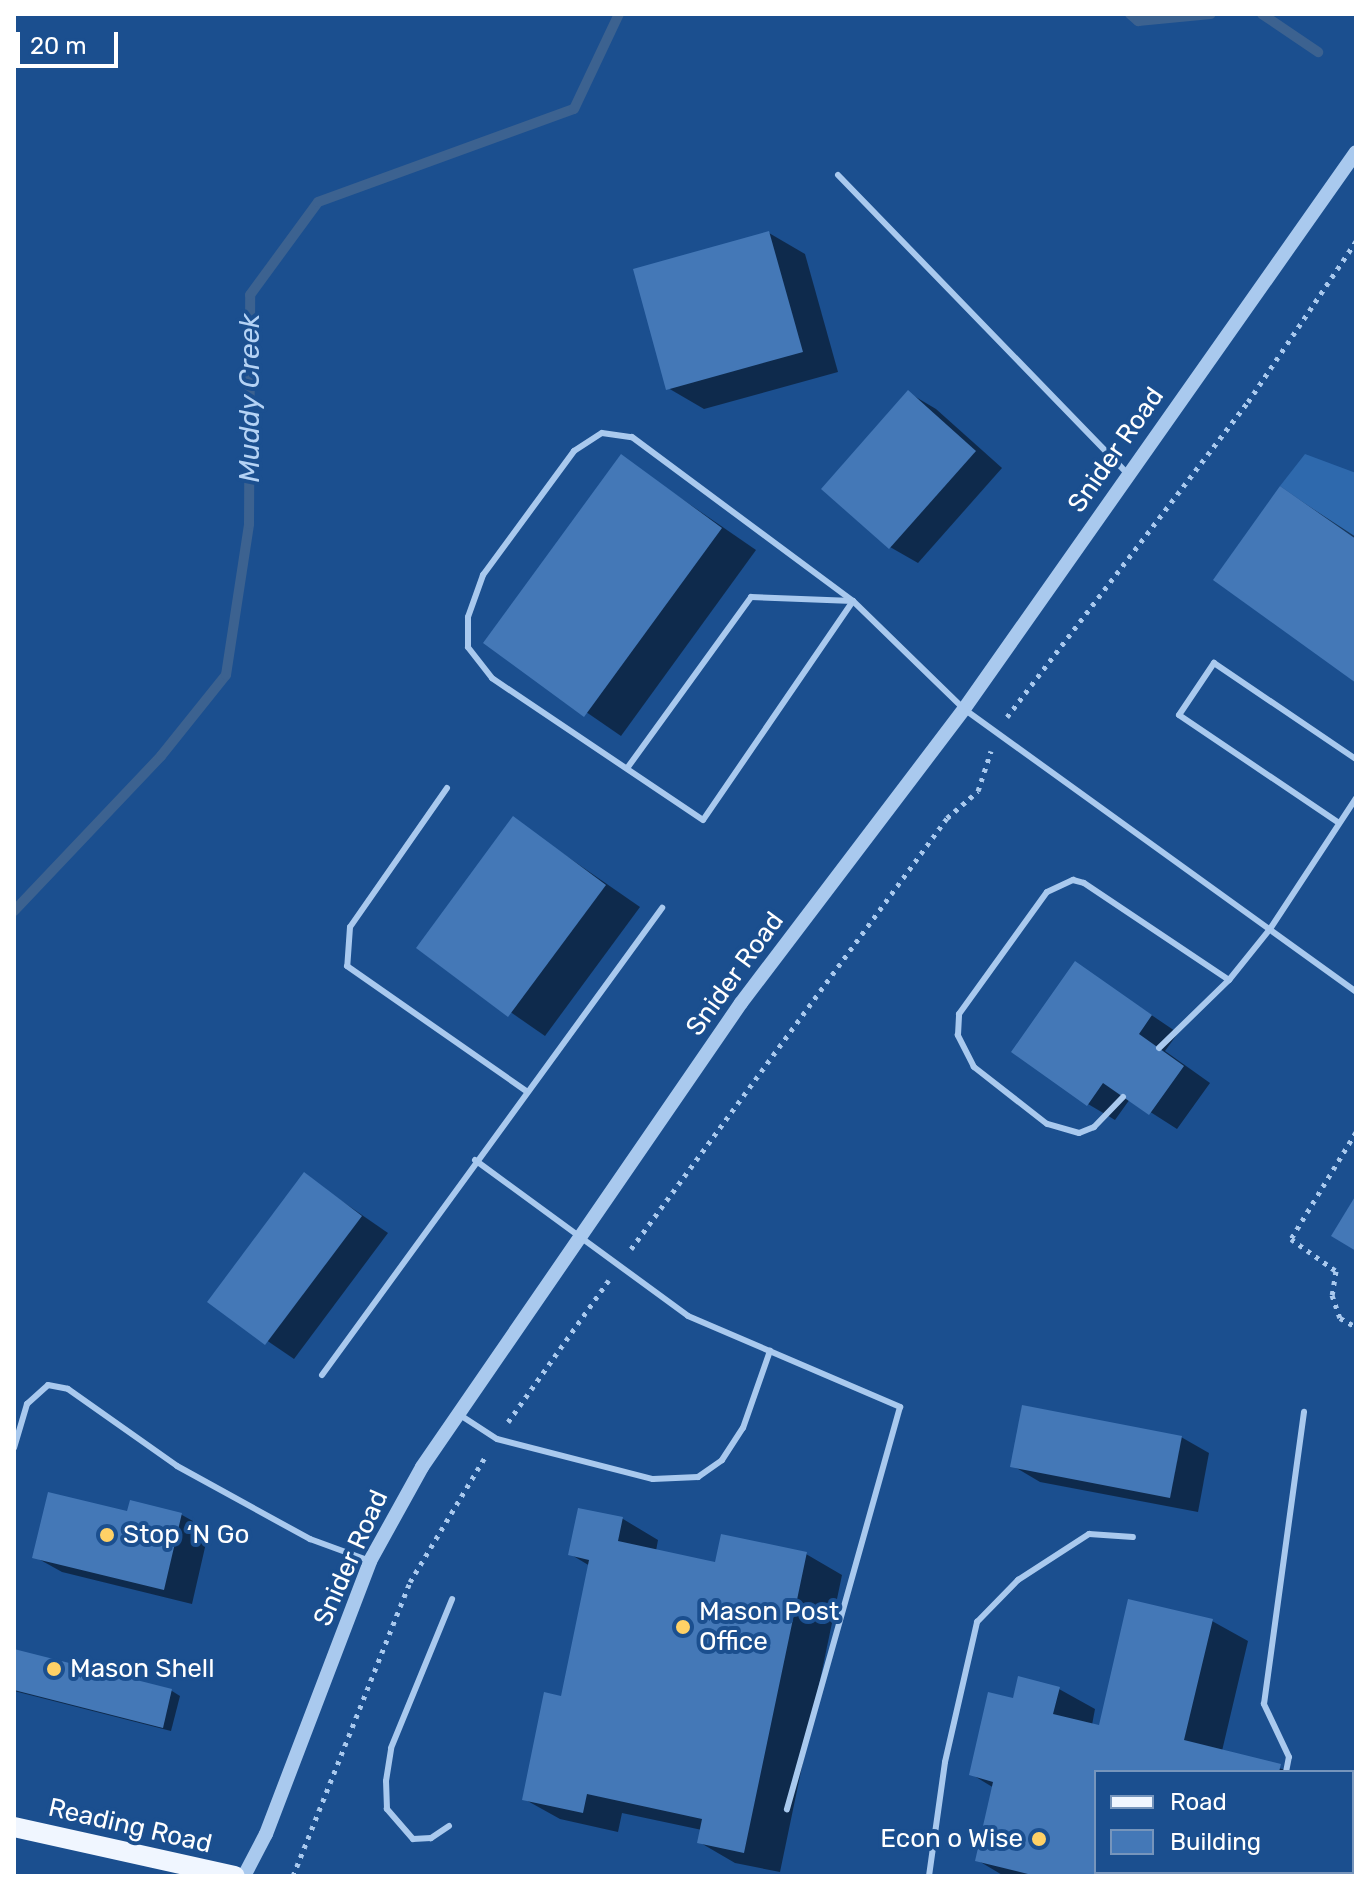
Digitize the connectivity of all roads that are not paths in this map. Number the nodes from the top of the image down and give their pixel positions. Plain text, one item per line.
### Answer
1 (1356, 152) edge
2 (838, 175) dead end
3 (1128, 474) junction
4 (853, 601) junction
5 (964, 709) junction
6 (1356, 759) edge
7 (628, 767) junction
8 (447, 788) dead end
9 (1356, 798) edge
10 (1339, 823) junction
11 (662, 908) dead end
12 (1270, 929) junction
13 (1229, 980) junction
14 (1356, 992) edge
15 (1159, 1048) dead end
16 (526, 1091) junction
17 (1123, 1097) dead end
18 (475, 1160) junction
19 (581, 1234) junction
20 (770, 1351) junction
21 (322, 1375) dead end
22 (1304, 1412) dead end
23 (457, 1413) junction
24 (14, 1448) edge
25 (1133, 1537) dead end
26 (370, 1561) junction
27 (452, 1599) dead end
28 (1286, 1770) edge
29 (787, 1809) dead end
30 (449, 1826) dead end
31 (14, 1827) edge
32 (235, 1876) edge
33 (244, 1876) edge
34 (929, 1876) edge

1 - 3 street, Snider Road
2 - 3 lane
3 - 5 street, Snider Road
4 - 5 lane
4 - 7 lane
4 - 7 lane
4 - 7 lane
5 - 12 lane
5 - 19 street, Snider Road
6 - 10 lane
8 - 16 lane
9 - 10 lane
10 - 12 lane
11 - 16 lane
12 - 13 lane
12 - 14 lane
13 - 15 lane
13 - 17 lane
16 - 18 lane
18 - 19 lane
18 - 21 lane
19 - 20 lane
19 - 23 street, Snider Road
20 - 23 lane
20 - 29 lane
22 - 28 lane
23 - 26 street, Snider Road
24 - 26 lane
25 - 34 lane
26 - 33 street, Snider Road
27 - 30 lane
31 - 32 main road, Reading Road

